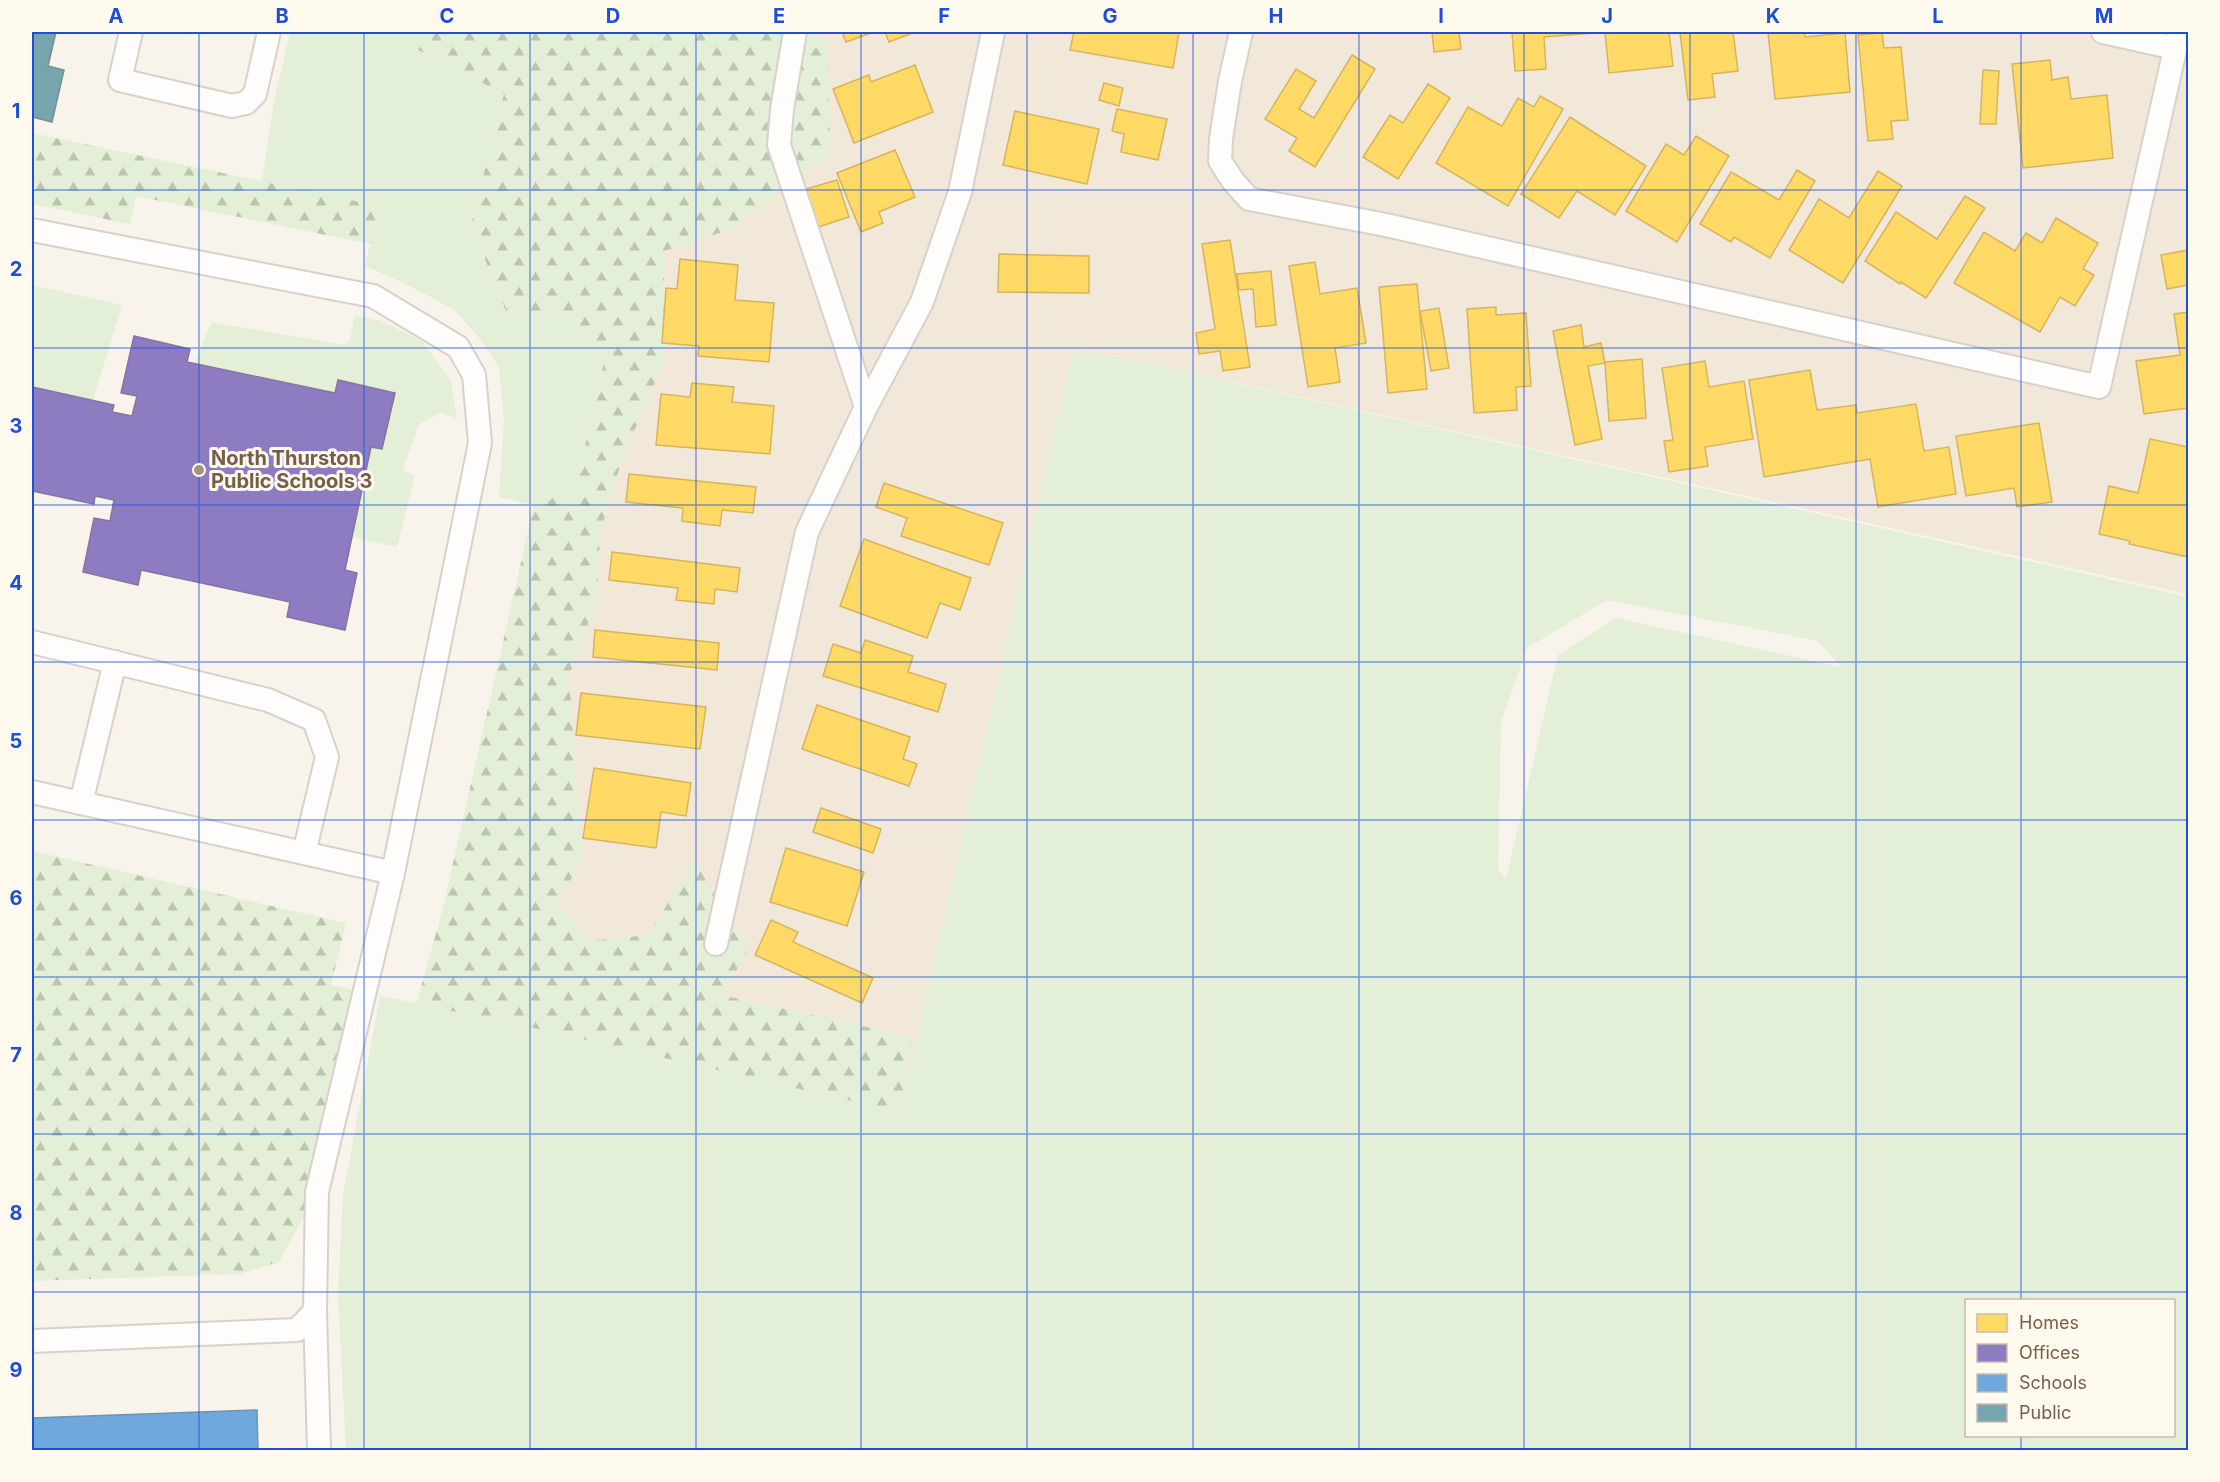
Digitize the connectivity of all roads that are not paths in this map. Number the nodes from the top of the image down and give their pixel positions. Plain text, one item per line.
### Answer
1 (131, 32) edge
2 (270, 32) edge
3 (795, 32) edge
4 (993, 32) edge
5 (1241, 32) edge
6 (2103, 32) edge
7 (2177, 40) edge
8 (32, 230) edge
9 (866, 407) junction
10 (32, 642) edge
11 (115, 662) junction
12 (32, 792) edge
13 (81, 803) junction
14 (304, 853) junction
15 (393, 873) junction
16 (716, 944) dead end
17 (315, 1311) junction
18 (32, 1341) edge
19 (319, 1450) edge

1 - 2 lane
3 - 9 lane
4 - 9 lane
5 - 7 lane
6 - 7 lane
8 - 15 lane
9 - 16 lane
10 - 11 lane
11 - 13 lane
11 - 14 lane
12 - 13 lane
13 - 14 lane
14 - 15 lane
15 - 17 lane
17 - 18 lane
17 - 19 lane

